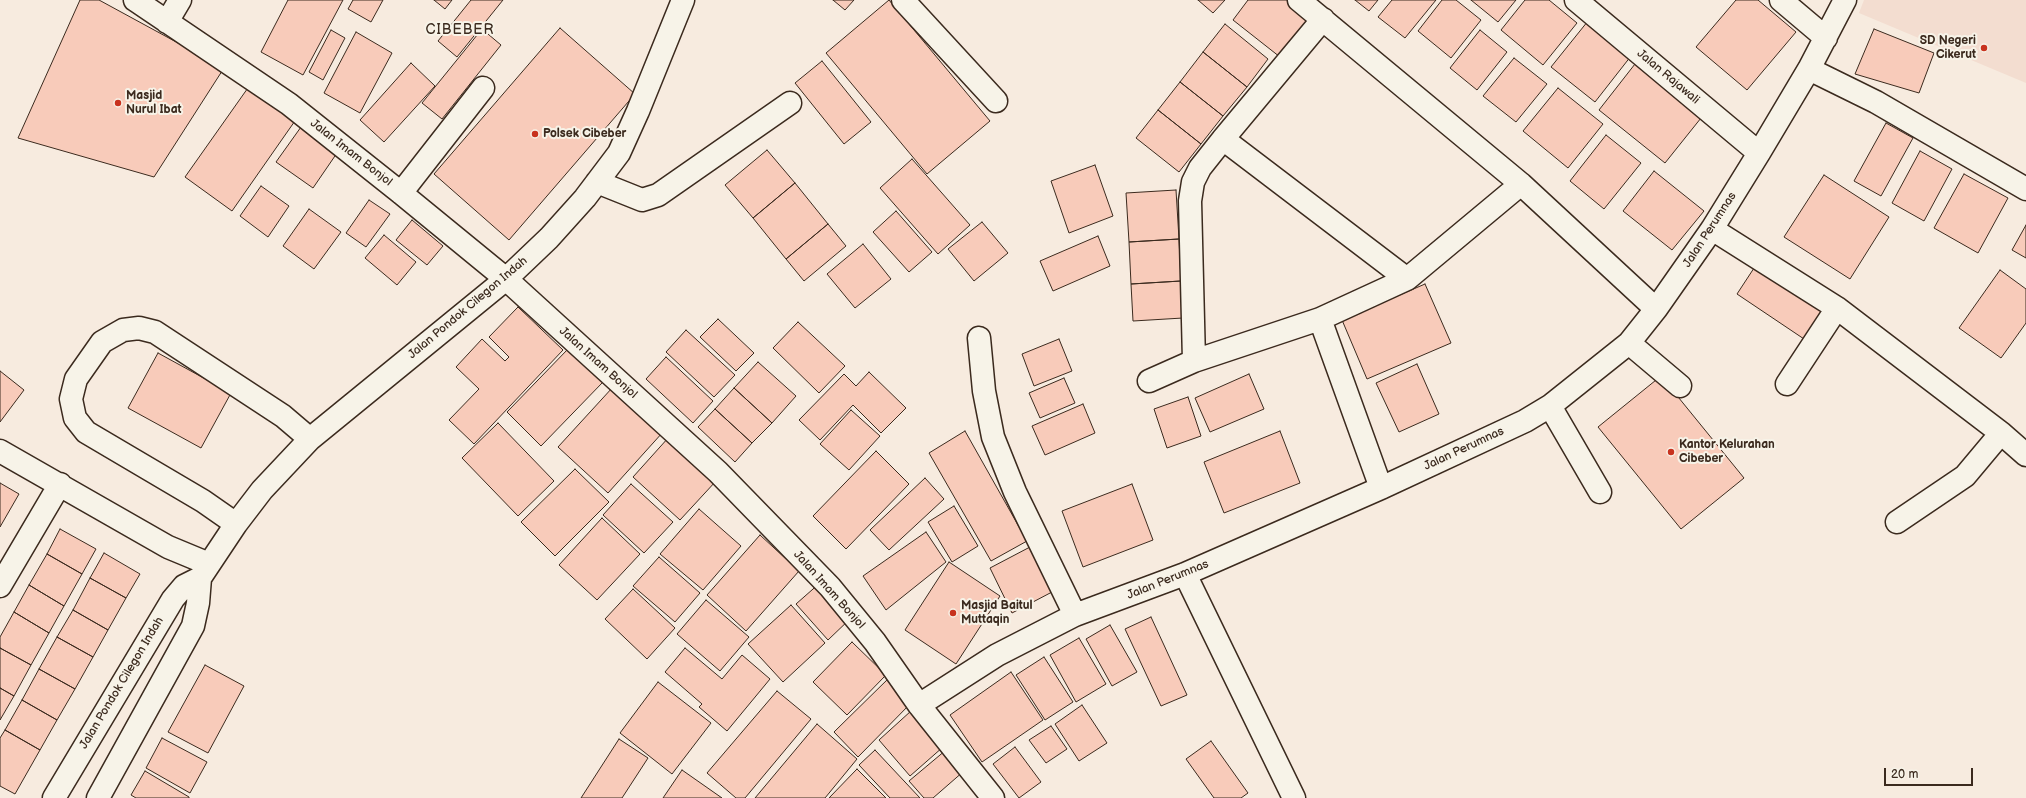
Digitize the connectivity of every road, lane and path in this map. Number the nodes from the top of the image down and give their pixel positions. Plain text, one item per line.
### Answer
1 (135, 0) edge
2 (180, 0) edge
3 (683, 0) edge
4 (903, 0) edge
5 (1299, 0) edge
6 (1576, 0) edge
7 (1781, 0) edge
8 (1845, 0) edge
9 (1323, 19) junction
10 (167, 22) junction
11 (1826, 38) junction
12 (1809, 69) junction
13 (483, 88) dead end
14 (996, 101) dead end
15 (790, 103) dead end
16 (1222, 139) junction
17 (1759, 154) junction
18 (597, 182) junction
19 (1521, 184) junction
20 (2026, 189) edge
21 (401, 193) junction
22 (1712, 229) junction
23 (506, 279) junction
24 (1407, 279) junction
25 (1837, 308) junction
26 (1656, 309) junction
27 (1320, 319) junction
28 (979, 338) dead end
29 (1629, 343) junction
30 (1194, 361) junction
31 (1149, 381) dead end
32 (1787, 384) dead end
33 (1680, 386) dead end
34 (1550, 406) junction
35 (2001, 433) junction
36 (310, 439) junction
37 (0, 452) edge
38 (2026, 455) edge
39 (60, 484) junction
40 (1381, 488) junction
41 (1600, 492) dead end
42 (1897, 522) dead end
43 (236, 524) junction
44 (205, 571) junction
45 (1185, 574) junction
46 (0, 586) edge
47 (1075, 615) junction
48 (919, 705) junction
49 (54, 798) edge
50 (98, 798) edge
51 (993, 798) edge
52 (1294, 798) edge

1 - 10 street, Jalan Imam Bonjol
2 - 10 street
3 - 18 street, Jalan Pondok Cilegon Indah
4 - 14 street
5 - 9 street
6 - 17 street, Jalan Rajawali
7 - 11 street
8 - 11 street, Jalan Perumnas
9 - 16 street
9 - 19 street
10 - 21 street, Jalan Imam Bonjol
11 - 12 street, Jalan Perumnas
12 - 17 street, Jalan Perumnas
12 - 20 street
13 - 21 street
15 - 18 street
16 - 24 street
16 - 30 street
17 - 22 street, Jalan Perumnas
18 - 23 street, Jalan Pondok Cilegon Indah
19 - 24 street
19 - 26 street
21 - 23 street, Jalan Imam Bonjol
22 - 25 street
22 - 26 street, Jalan Perumnas
23 - 36 street, Jalan Pondok Cilegon Indah
23 - 48 street, Jalan Imam Bonjol
24 - 27 street
25 - 32 street
25 - 35 street
26 - 29 street, Jalan Perumnas
27 - 30 street
27 - 40 street
28 - 47 street
29 - 33 street
29 - 34 street, Jalan Perumnas
30 - 31 street
34 - 40 street, Jalan Perumnas
34 - 41 street
35 - 38 street
35 - 42 street
36 - 43 street, Jalan Pondok Cilegon Indah
36 - 43 street
37 - 39 street
39 - 44 street
39 - 46 street
40 - 45 street, Jalan Perumnas
43 - 44 street, Jalan Pondok Cilegon Indah
44 - 49 street, Jalan Pondok Cilegon Indah
44 - 50 street, Jalan Pondok Cilegon Indah
45 - 47 street, Jalan Perumnas
45 - 52 street
47 - 48 street, Jalan Perumnas
48 - 51 street, Jalan Imam Bonjol

